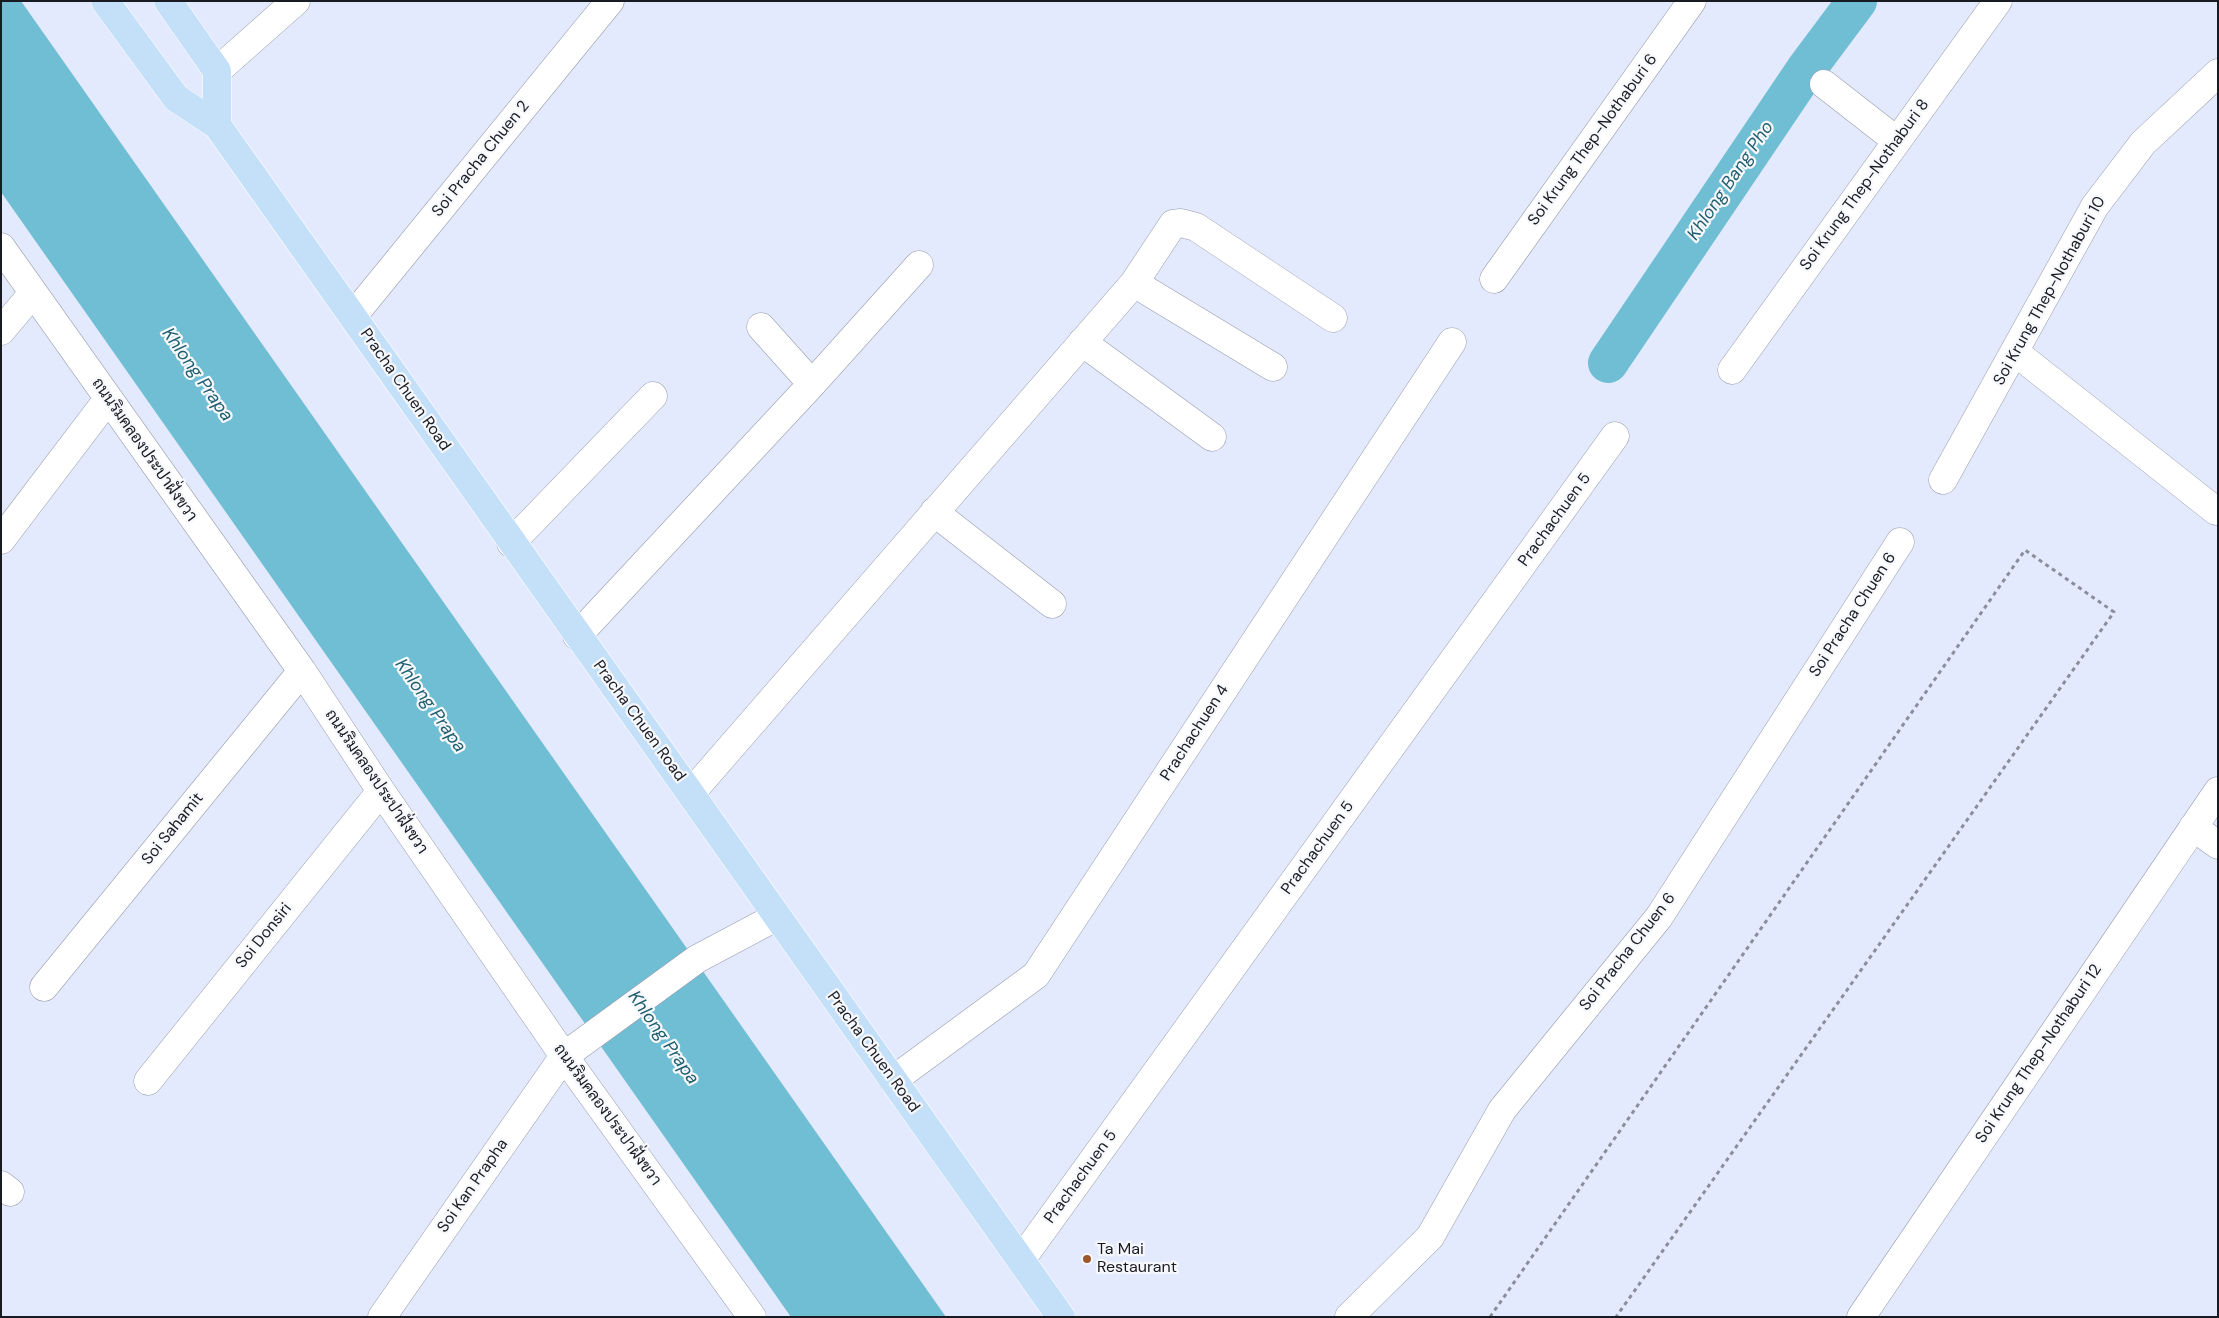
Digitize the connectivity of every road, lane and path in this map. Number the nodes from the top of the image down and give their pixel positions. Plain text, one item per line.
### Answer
1 (105, 1) edge
2 (168, 1) edge
3 (296, 1) edge
4 (610, 1) edge
5 (1692, 1) edge
6 (1998, 1) edge
7 (217, 71) junction
8 (2218, 73) edge
9 (1824, 84) dead end
10 (217, 125) junction
11 (1897, 141) junction
12 (1, 247) edge
13 (919, 265) dead end
14 (1494, 279) dead end
15 (1134, 283) junction
16 (33, 293) junction
17 (353, 316) junction
18 (1333, 318) dead end
19 (761, 327) dead end
20 (1, 331) edge
21 (1082, 342) junction
22 (1452, 342) dead end
23 (2015, 352) junction
24 (1273, 367) dead end
25 (1732, 370) dead end
26 (812, 384) junction
27 (653, 396) dead end
28 (108, 399) junction
29 (1615, 436) dead end
30 (1212, 437) dead end
31 (1943, 480) dead end
32 (2216, 511) dead end
33 (934, 512) junction
34 (1, 540) edge
35 (1900, 542) dead end
36 (511, 543) junction
37 (1052, 604) dead end
38 (577, 636) junction
39 (302, 671) junction
40 (381, 791) junction
41 (2218, 791) edge
42 (691, 793) junction
43 (2193, 828) junction
44 (2218, 845) edge
45 (776, 916) junction
46 (44, 987) dead end
47 (564, 1056) junction
48 (893, 1080) junction
49 (148, 1081) dead end
50 (1021, 1260) junction
51 (382, 1317) edge
52 (752, 1317) edge
53 (1060, 1317) edge
54 (1349, 1317) edge
55 (1490, 1317) edge
56 (1616, 1317) edge
57 (1861, 1317) edge

1 - 10 main road, Pracha Chuen Road
2 - 7 main road
3 - 7 street
4 - 17 street, Soi Pracha Chuen 2
5 - 14 street, Soi Krung Thep-Nothaburi 6
6 - 11 street, Soi Krung Thep-Nothaburi 8
7 - 10 main road
8 - 23 street, Soi Krung Thep-Nothaburi 10
9 - 11 street
10 - 17 main road, Pracha Chuen Road
11 - 25 street, Soi Krung Thep-Nothaburi 8
12 - 16 street, ถนนริมคลองประปาฝั่งขวา
13 - 26 street
15 - 18 street
15 - 21 street
15 - 24 street
16 - 20 street
16 - 28 street, ถนนริมคลองประปาฝั่งขวา
17 - 36 main road, Pracha Chuen Road
19 - 26 street
21 - 30 street
21 - 33 street
22 - 48 street, Prachachuen 4
23 - 31 street, Soi Krung Thep-Nothaburi 10
23 - 32 street
26 - 38 street
27 - 36 street
28 - 34 street
28 - 39 street, ถนนริมคลองประปาฝั่งขวา
29 - 50 street, Prachachuen 5
33 - 37 street
33 - 42 street
35 - 54 street, Soi Pracha Chuen 6
36 - 38 main road, Pracha Chuen Road
38 - 42 main road, Pracha Chuen Road
39 - 40 street, ถนนริมคลองประปาฝั่งขวา
39 - 46 street, Soi Sahamit
40 - 47 street, ถนนริมคลองประปาฝั่งขวา
40 - 49 street, Soi Donsiri
41 - 43 street, Soi Krung Thep-Nothaburi 12
42 - 45 main road, Pracha Chuen Road
43 - 44 street
43 - 57 street, Soi Krung Thep-Nothaburi 12
45 - 47 street, Soi Kan Prapha
45 - 48 main road, Pracha Chuen Road
47 - 51 street, Soi Kan Prapha
47 - 52 street, ถนนริมคลองประปาฝั่งขวา
48 - 50 main road, Pracha Chuen Road
50 - 53 main road, Pracha Chuen Road
55 - 56 path

